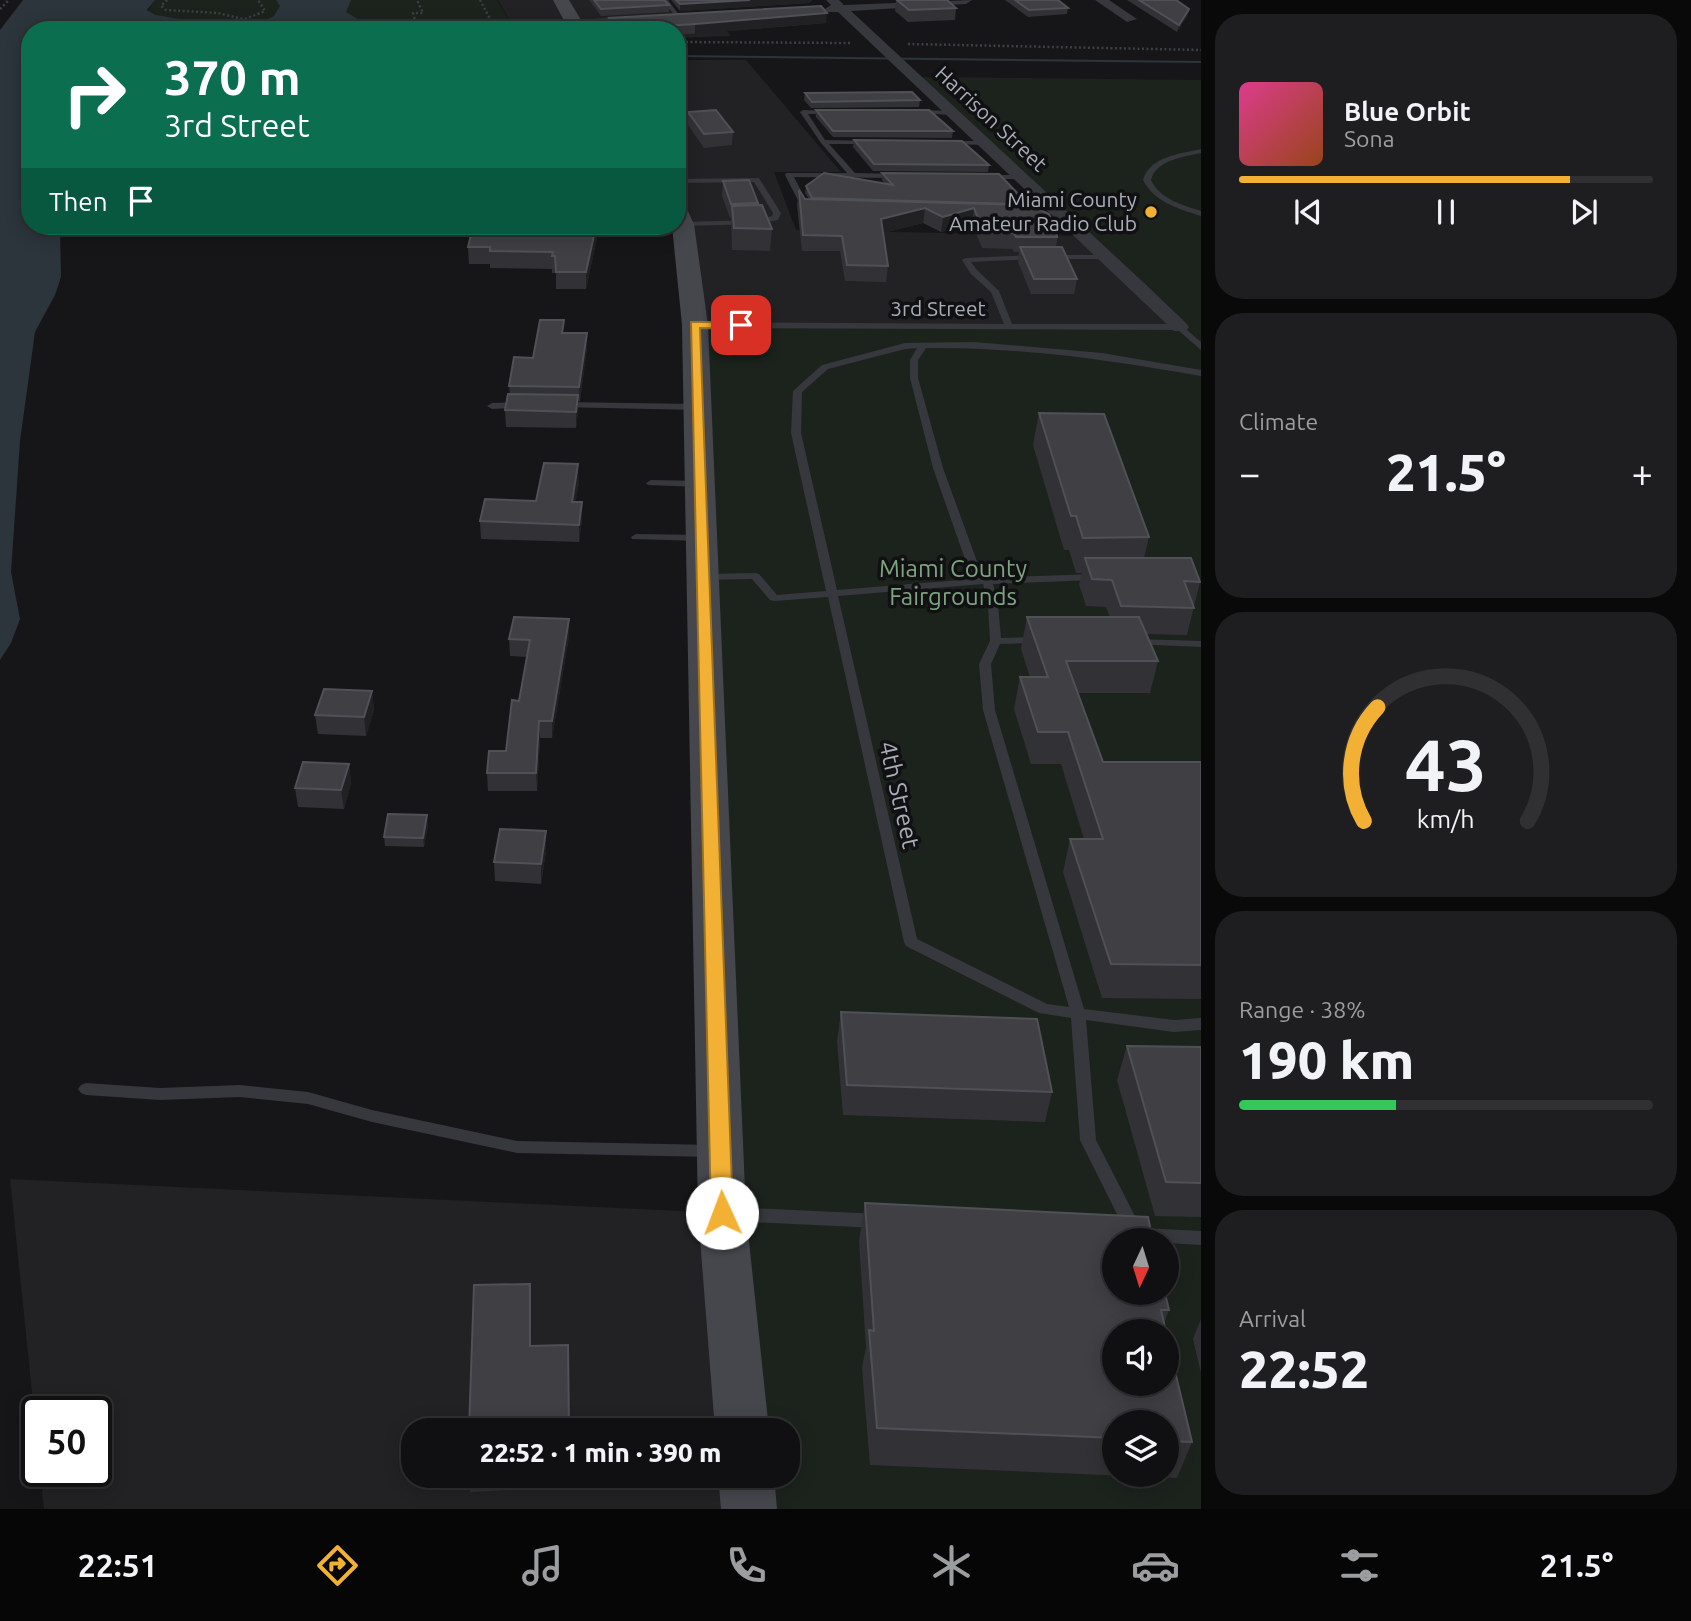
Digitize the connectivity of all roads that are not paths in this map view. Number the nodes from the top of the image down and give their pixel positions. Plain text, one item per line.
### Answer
1 (561, 0) edge
2 (665, 0) edge
3 (966, 0) edge
4 (1101, 0) edge
5 (837, 4) edge
6 (816, 10) edge
7 (673, 18) joint
8 (1130, 19) dead end
9 (573, 21) edge
10 (641, 21) edge
11 (844, 112) edge
12 (912, 112) edge
13 (952, 113) junction
14 (823, 142) junction
15 (877, 142) edge
16 (944, 143) edge
17 (985, 143) junction
18 (1201, 151) edge
19 (853, 176) junction
20 (909, 176) edge
21 (979, 177) edge
22 (1020, 177) junction
23 (686, 181) edge
24 (821, 210) edge
25 (1201, 214) edge
26 (686, 217) edge
27 (682, 235) edge
28 (1108, 257) junction
29 (695, 325) junction
30 (1009, 327) junction
31 (1180, 327) junction
32 (924, 345) junction
33 (1201, 346) edge
34 (1201, 373) edge
35 (530, 405) edge
36 (556, 405) edge
37 (492, 406) dead end
38 (698, 407) junction
39 (651, 483) dead end
40 (700, 484) junction
41 (636, 537) dead end
42 (702, 538) junction
43 (704, 577) junction
44 (1110, 577) edge
45 (983, 580) junction
46 (832, 592) junction
47 (996, 640) junction
48 (1050, 640) edge
49 (1116, 641) edge
50 (1201, 644) edge
51 (1079, 1014) junction
52 (1201, 1024) edge
53 (86, 1089) dead end
54 (720, 1151) junction
55 (722, 1213) junction
56 (901, 1222) edge
57 (1201, 1238) edge
58 (741, 1418) edge
59 (747, 1488) edge
60 (749, 1509) edge

1 - 9 main road
2 - 7 lane
3 - 5 street
4 - 8 street
5 - 6 street
5 - 13 street, Harrison Street
7 - 10 street
11 - 14 lane
12 - 13 lane
13 - 17 street, Harrison Street
14 - 15 lane
14 - 19 lane
16 - 17 lane
17 - 22 street, Harrison Street
18 - 25 lane
19 - 20 lane
19 - 24 lane
21 - 22 lane
22 - 28 street, Harrison Street
23 - 26 lane
27 - 29 main road
28 - 30 lane
28 - 31 street, Harrison Street
29 - 30 lane, 3rd Street
29 - 38 main road
30 - 31 lane, 3rd Street
31 - 33 lane
32 - 34 lane
32 - 45 lane
32 - 46 lane, 4th Street
35 - 37 lane
36 - 38 lane
38 - 40 main road
39 - 40 lane
40 - 42 main road
41 - 42 lane
42 - 43 main road
43 - 46 lane
43 - 54 main road
44 - 45 lane
45 - 46 lane
45 - 47 lane
46 - 51 lane, 4th Street
47 - 48 lane
47 - 51 lane
49 - 50 lane
51 - 52 lane, 4th Street
51 - 57 lane
53 - 54 lane
54 - 55 main road
55 - 56 lane
55 - 58 main road
59 - 60 main road

